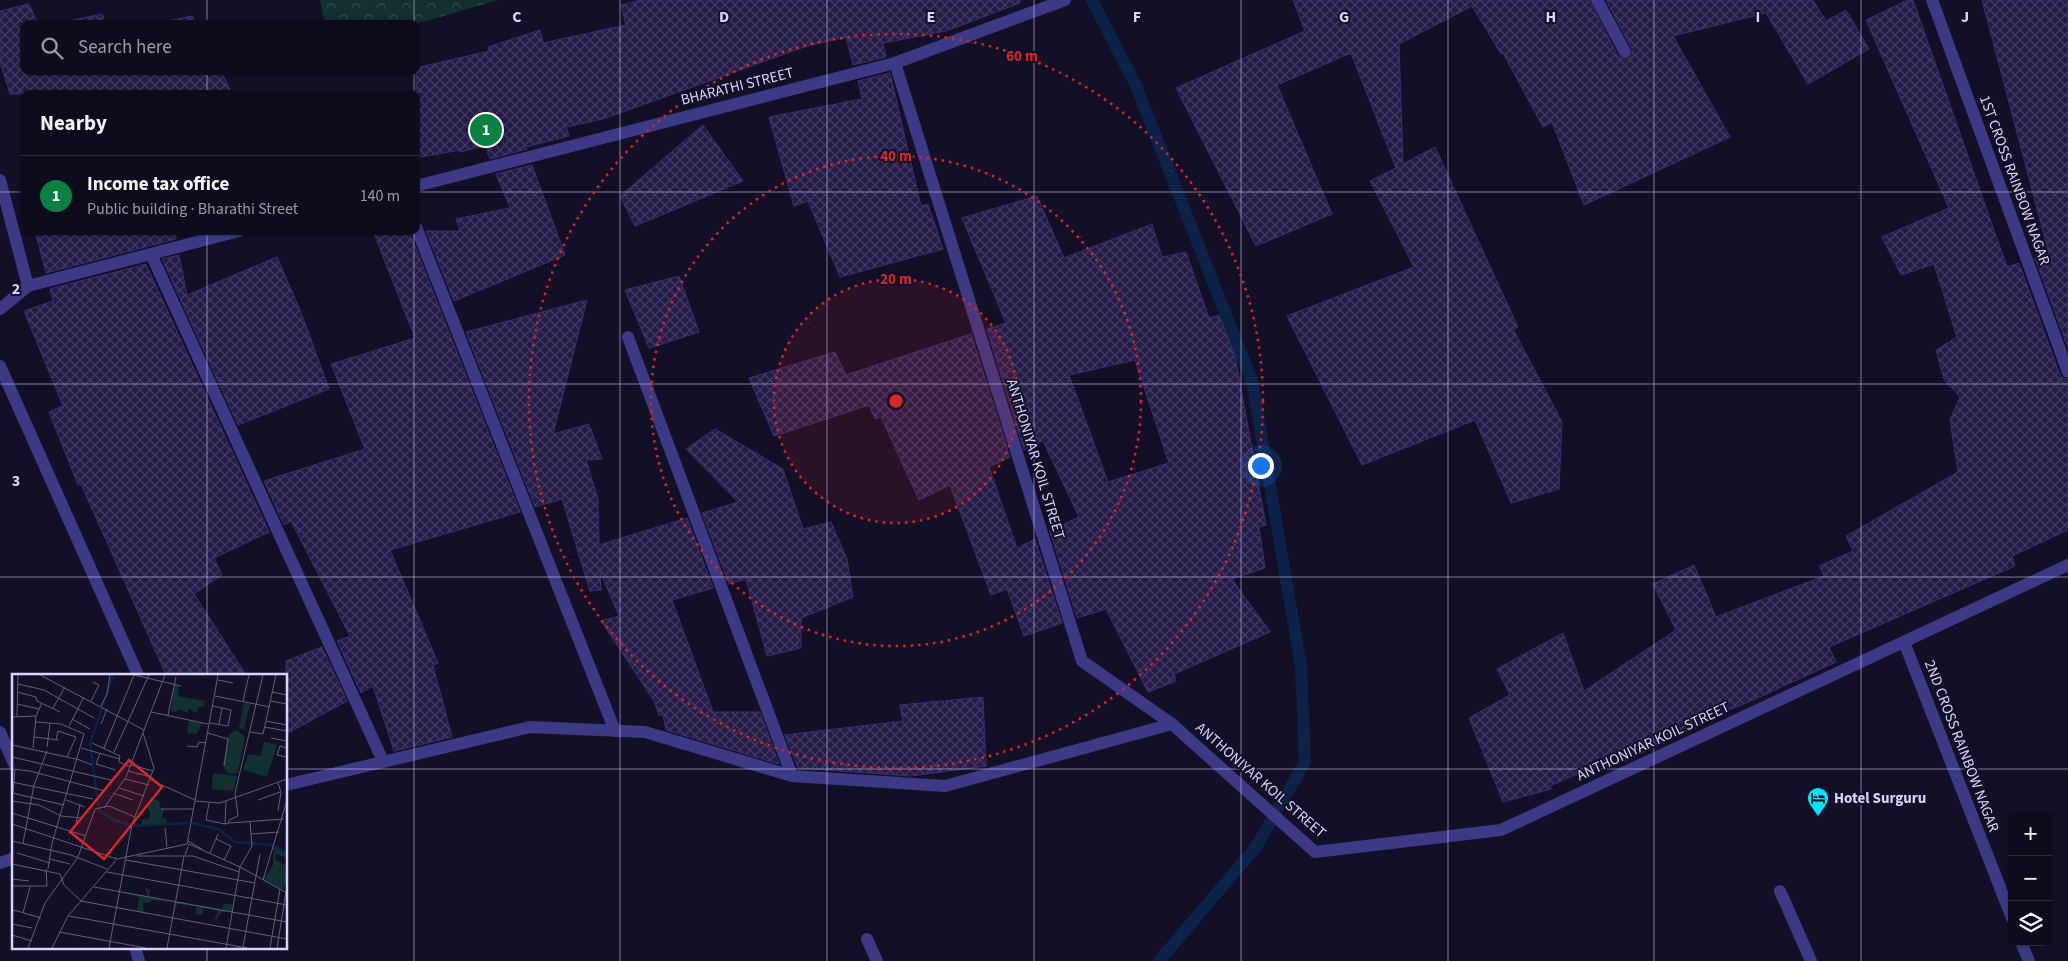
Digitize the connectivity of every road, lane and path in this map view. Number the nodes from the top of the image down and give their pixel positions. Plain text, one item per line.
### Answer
1 (1597, 0) edge
2 (1932, 0) edge
3 (1063, 1) edge
4 (1625, 52) dead end
5 (895, 63) junction
6 (0, 180) edge
7 (420, 185) edge
8 (224, 235) edge
9 (419, 235) edge
10 (151, 254) junction
11 (28, 286) junction
12 (0, 309) edge
13 (628, 337) dead end
14 (0, 366) edge
15 (2068, 372) edge
16 (2068, 565) edge
17 (1904, 642) junction
18 (138, 674) edge
19 (1172, 724) junction
20 (615, 731) junction
21 (0, 732) edge
22 (12, 759) edge
23 (383, 761) junction
24 (792, 776) junction
25 (288, 785) edge
26 (12, 859) edge
27 (0, 863) edge
28 (1780, 891) dead end
29 (2008, 908) edge
30 (867, 939) dead end
31 (2023, 946) edge
32 (135, 948) edge
33 (139, 961) edge
34 (877, 961) edge
35 (1811, 961) edge
36 (2029, 961) edge

1 - 4 street
2 - 15 street, 1ST CROSS RAINBOW NAGAR
3 - 5 street, BHARATHI STREET
5 - 7 street, BHARATHI STREET
5 - 19 street, ANTHONIYAR KOIL STREET
6 - 11 street
8 - 10 street
9 - 20 street
10 - 11 street
10 - 23 street
11 - 12 street
13 - 24 street
14 - 18 street
16 - 17 street, ANTHONIYAR KOIL STREET
17 - 19 street, ANTHONIYAR KOIL STREET
17 - 29 street, 2ND CROSS RAINBOW NAGAR
19 - 24 street
20 - 23 street
20 - 24 street
21 - 22 street
23 - 25 street
26 - 27 street
28 - 35 street
30 - 34 street
31 - 36 street
32 - 33 street

